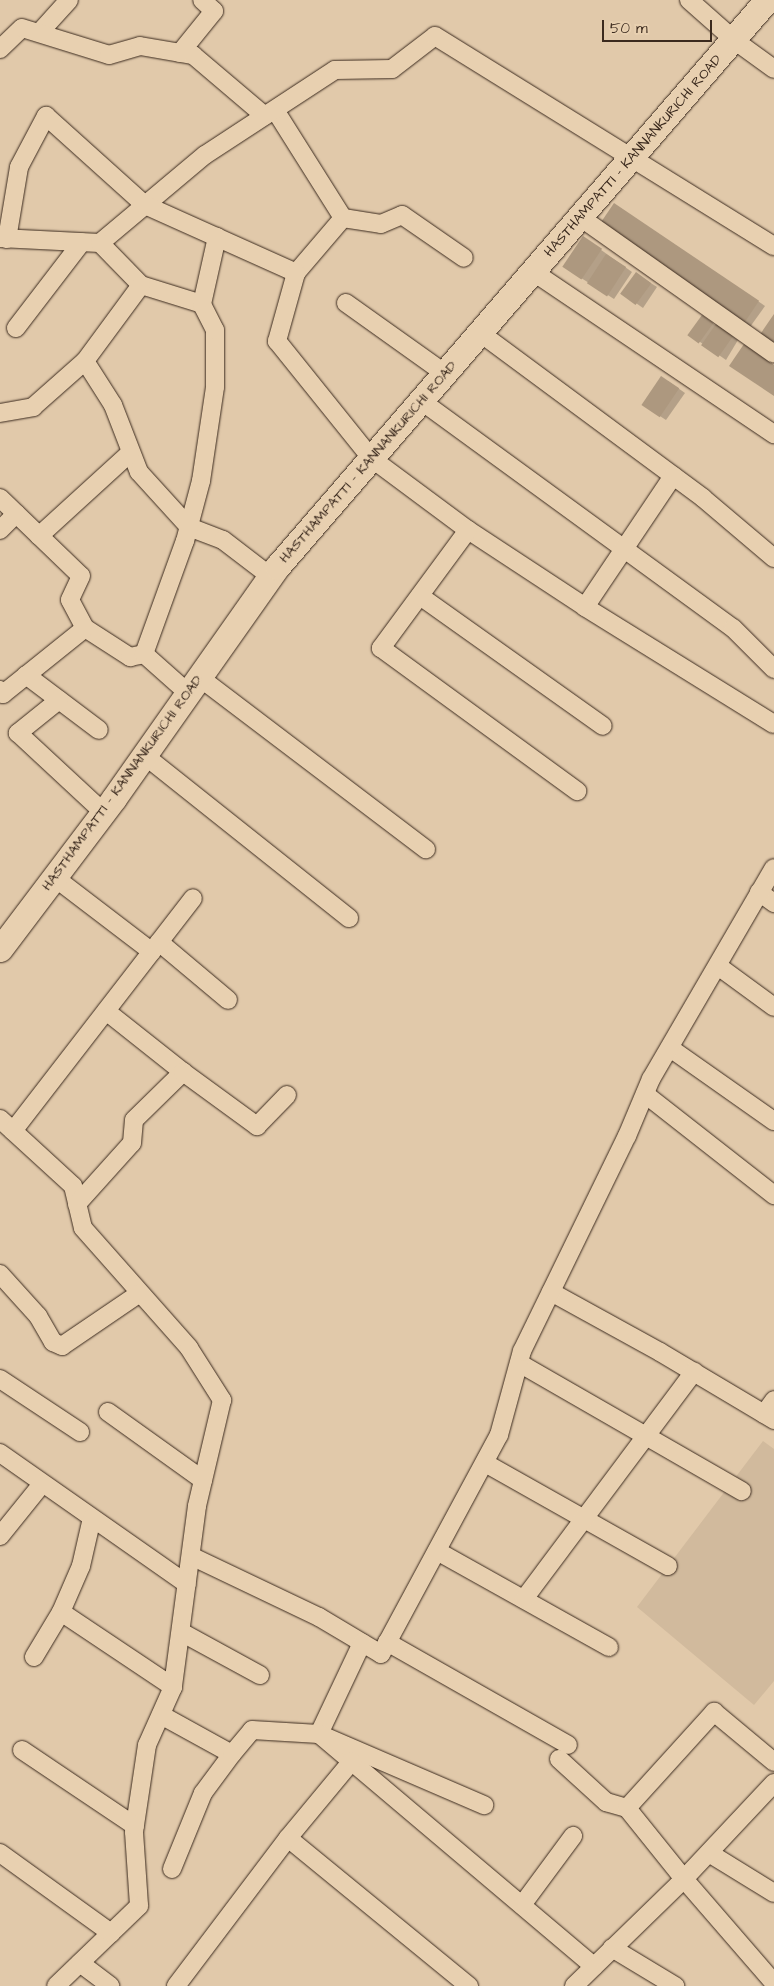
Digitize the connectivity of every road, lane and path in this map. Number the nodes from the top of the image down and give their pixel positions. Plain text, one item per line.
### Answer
1 (69, 0) edge
2 (202, 0) edge
3 (689, 0) edge
4 (767, 0) edge
5 (40, 32) junction
6 (734, 40) junction
7 (0, 49) edge
8 (180, 53) junction
9 (774, 69) edge
10 (270, 113) junction
11 (633, 157) junction
12 (145, 205) junction
13 (580, 217) junction
14 (343, 218) junction
15 (217, 237) junction
16 (3, 239) edge
17 (82, 242) junction
18 (100, 243) junction
19 (774, 246) edge
20 (464, 258) dead end
21 (532, 271) junction
22 (296, 272) junction
23 (141, 285) junction
24 (346, 303) dead end
25 (202, 304) junction
26 (16, 328) dead end
27 (479, 332) junction
28 (774, 354) edge
29 (85, 361) junction
30 (444, 373) junction
31 (420, 400) junction
32 (0, 413) edge
33 (774, 434) edge
34 (130, 453) junction
35 (371, 458) junction
36 (672, 476) junction
37 (0, 498) edge
38 (16, 514) junction
39 (189, 527) junction
40 (0, 530) edge
41 (468, 530) junction
42 (39, 536) junction
43 (623, 548) junction
44 (774, 558) edge
45 (270, 576) junction
46 (420, 596) junction
47 (585, 607) junction
48 (85, 628) junction
49 (144, 654) junction
50 (774, 670) edge
51 (26, 675) junction
52 (193, 685) junction
53 (0, 690) edge
54 (60, 700) junction
55 (774, 724) edge
56 (603, 726) dead end
57 (99, 730) dead end
58 (144, 755) junction
59 (577, 790) dead end
60 (103, 812) junction
61 (426, 849) dead end
62 (774, 868) edge
63 (54, 877) junction
64 (759, 892) junction
65 (193, 898) dead end
66 (774, 903) edge
67 (349, 918) dead end
68 (1, 946) edge
69 (155, 947) junction
70 (718, 966) junction
71 (228, 1000) dead end
72 (774, 1007) edge
73 (106, 1011) junction
74 (670, 1048) junction
75 (183, 1072) junction
76 (645, 1094) junction
77 (287, 1095) dead end
78 (774, 1121) edge
79 (6, 1125) edge
80 (774, 1195) edge
81 (77, 1204) junction
82 (0, 1274) edge
83 (551, 1292) junction
84 (140, 1293) junction
85 (518, 1363) junction
86 (694, 1372) junction
87 (0, 1379) edge
88 (108, 1412) dead end
89 (770, 1412) edge
90 (80, 1432) dead end
91 (645, 1436) junction
92 (0, 1453) edge
93 (485, 1463) junction
94 (203, 1480) junction
95 (42, 1484) junction
96 (742, 1491) dead end
97 (92, 1518) junction
98 (585, 1520) junction
99 (0, 1536) edge
100 (437, 1550) junction
101 (191, 1556) junction
102 (668, 1566) dead end
103 (187, 1584) junction
104 (524, 1599) junction
105 (61, 1612) junction
106 (181, 1632) junction
107 (387, 1642) junction
108 (362, 1643) junction
109 (610, 1647) dead end
110 (34, 1657) dead end
111 (260, 1675) dead end
112 (174, 1687) junction
113 (161, 1716) junction
114 (319, 1734) junction
115 (22, 1750) dead end
116 (232, 1754) junction
117 (352, 1761) junction
118 (774, 1762) edge
119 (774, 1783) edge
120 (484, 1805) dead end
121 (627, 1808) junction
122 (135, 1826) junction
123 (573, 1836) dead end
124 (288, 1838) junction
125 (0, 1853) edge
126 (709, 1853) junction
127 (172, 1869) dead end
128 (684, 1878) junction
129 (774, 1893) edge
130 (522, 1905) junction
131 (111, 1933) junction
132 (612, 1948) junction
133 (80, 1963) junction
134 (594, 1966) junction
135 (774, 1983) edge
136 (56, 1986) edge
137 (110, 1986) edge
138 (176, 1986) edge
139 (469, 1986) edge
140 (574, 1986) edge
141 (675, 1986) edge

1 - 5 street
2 - 8 street
3 - 6 street
4 - 6 main road, HASTHAMPATTI - KANNANKURICHI ROAD
5 - 7 street
5 - 8 street
6 - 9 street
6 - 11 main road, HASTHAMPATTI - KANNANKURICHI ROAD
8 - 10 street
10 - 11 street
10 - 12 street
10 - 14 street
11 - 13 main road, HASTHAMPATTI - KANNANKURICHI ROAD
11 - 19 street
12 - 15 street
12 - 16 street
12 - 18 street
13 - 21 main road, HASTHAMPATTI - KANNANKURICHI ROAD
13 - 28 street
14 - 20 street
14 - 22 street
15 - 22 street
15 - 25 street
16 - 17 street
17 - 18 street
17 - 26 street
18 - 23 street
21 - 27 main road, HASTHAMPATTI - KANNANKURICHI ROAD
21 - 33 street
22 - 35 street
23 - 25 street
23 - 29 street
24 - 30 street
25 - 39 street
27 - 30 main road, HASTHAMPATTI - KANNANKURICHI ROAD
27 - 36 street
29 - 32 street
29 - 34 street
30 - 31 main road, HASTHAMPATTI - KANNANKURICHI ROAD
31 - 35 main road, HASTHAMPATTI - KANNANKURICHI ROAD
31 - 43 street
34 - 39 street
34 - 42 street
35 - 41 street
35 - 45 main road, HASTHAMPATTI - KANNANKURICHI ROAD
36 - 43 street
36 - 44 street
37 - 38 street
38 - 40 street
38 - 42 street
39 - 45 street
39 - 49 street
41 - 46 street
41 - 47 street
42 - 48 street
43 - 47 street
43 - 50 street
45 - 52 main road, HASTHAMPATTI - KANNANKURICHI ROAD
46 - 56 street
46 - 59 street
47 - 55 street
48 - 49 street
48 - 51 street
49 - 52 street
51 - 53 street
51 - 54 street
52 - 58 main road, HASTHAMPATTI - KANNANKURICHI ROAD
52 - 61 street
54 - 57 street
54 - 60 street
58 - 60 main road, HASTHAMPATTI - KANNANKURICHI ROAD
58 - 67 street
60 - 63 main road, HASTHAMPATTI - KANNANKURICHI ROAD
62 - 64 street
63 - 68 main road, HASTHAMPATTI - KANNANKURICHI ROAD
63 - 69 street
64 - 66 street
64 - 70 street
65 - 69 street
69 - 71 street
69 - 73 street
70 - 72 street
70 - 74 street
73 - 75 street
73 - 79 street
74 - 76 street
74 - 78 street
75 - 77 street
75 - 81 street
76 - 80 street
76 - 83 street
79 - 81 street
81 - 84 street
82 - 84 street
83 - 85 street
83 - 86 street
84 - 94 street
85 - 91 street
85 - 93 street
86 - 89 street
86 - 91 street
87 - 90 street
88 - 94 street
91 - 96 street
91 - 98 street
92 - 95 street
93 - 98 street
93 - 100 street
94 - 101 street
95 - 97 street
95 - 99 street
97 - 103 street
97 - 105 street
98 - 102 street
98 - 104 street
100 - 104 street
100 - 107 street
101 - 103 street
101 - 108 street
103 - 106 street
104 - 109 street
105 - 110 street
105 - 112 street
106 - 111 street
106 - 112 street
107 - 108 street
107 - 121 street
108 - 114 street
112 - 113 street
113 - 116 street
113 - 122 street
114 - 116 street
114 - 117 street
114 - 120 street
115 - 122 street
116 - 127 street
117 - 124 street
117 - 130 street
118 - 121 street
119 - 126 street
121 - 128 street
122 - 131 street
123 - 130 street
124 - 138 street
124 - 139 street
125 - 131 street
126 - 128 street
126 - 129 street
128 - 132 street
128 - 135 street
130 - 134 street
131 - 133 street
132 - 134 street
132 - 141 street
133 - 136 street
133 - 137 street
134 - 140 street

